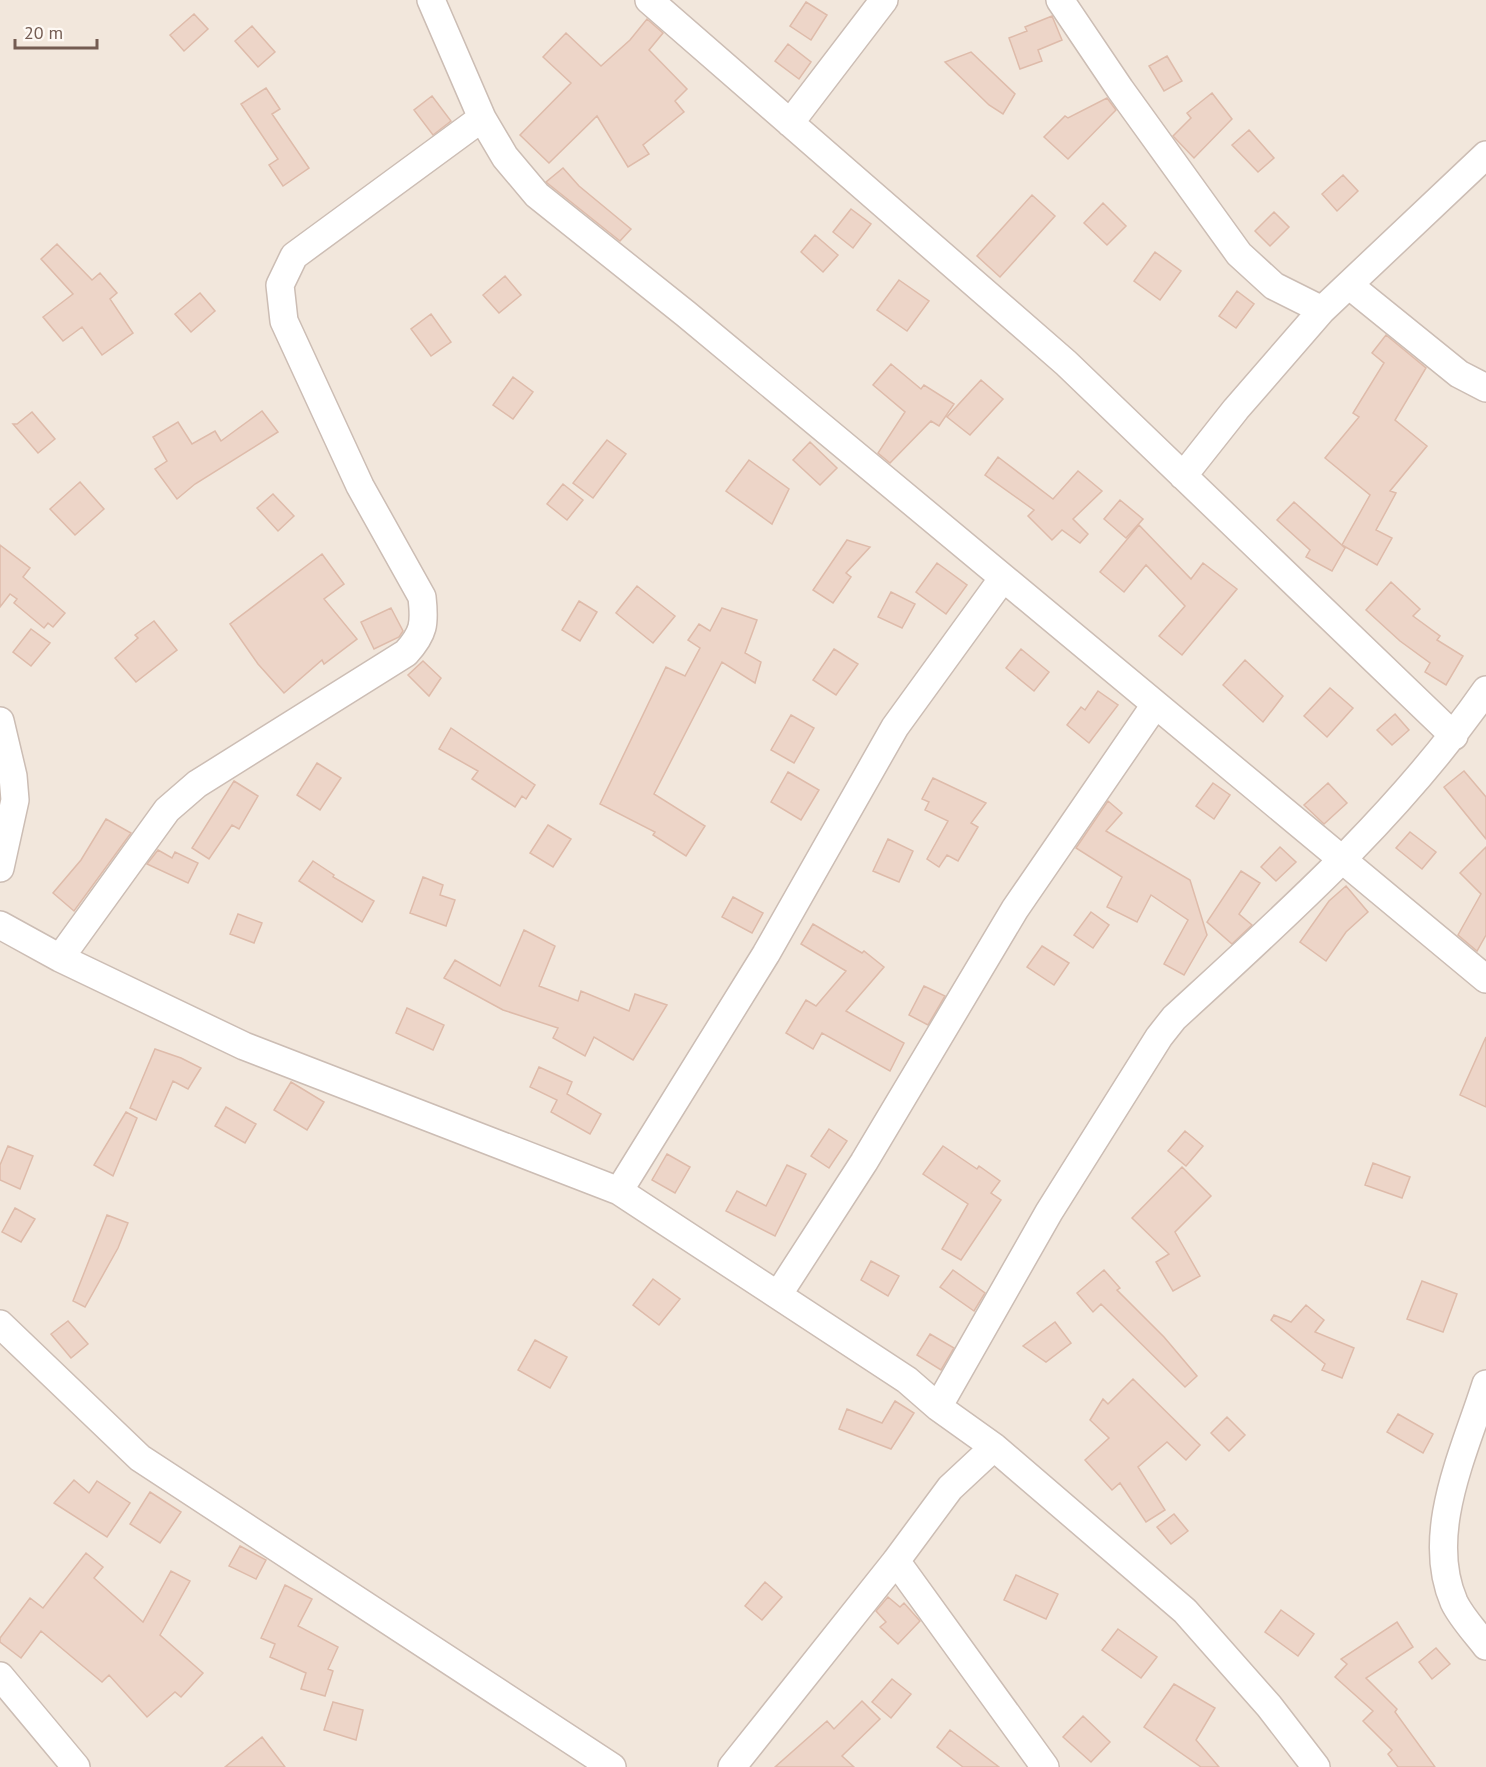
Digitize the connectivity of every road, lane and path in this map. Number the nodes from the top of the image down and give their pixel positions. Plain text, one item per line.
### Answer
1 (431, 0) edge
2 (649, 0) edge
3 (884, 0) edge
4 (1060, 0) edge
5 (482, 118) junction
6 (790, 123) junction
7 (1486, 155) edge
8 (1349, 285) junction
9 (1322, 310) junction
10 (1486, 388) edge
11 (1183, 476) junction
12 (1003, 578) junction
13 (1486, 690) edge
14 (1155, 705) junction
15 (0, 721) edge
16 (1454, 736) junction
17 (1342, 861) junction
18 (0, 868) edge
19 (0, 926) edge
20 (60, 958) junction
21 (1486, 979) edge
22 (619, 1191) junction
23 (778, 1295) junction
24 (0, 1324) edge
25 (1486, 1384) edge
26 (938, 1407) junction
27 (994, 1447) junction
28 (896, 1560) junction
29 (1486, 1646) edge
30 (0, 1676) edge
31 (76, 1767) edge
32 (612, 1767) edge
33 (732, 1767) edge
34 (1045, 1767) edge
35 (1316, 1767) edge

1 - 5 street
2 - 6 street
3 - 6 street
4 - 9 street
5 - 12 street
5 - 20 street
6 - 11 street
7 - 8 street
8 - 9 street
8 - 10 street
9 - 11 street
11 - 16 street
12 - 14 street
12 - 22 street
13 - 16 street
14 - 17 street
14 - 23 street
15 - 18 street
16 - 17 street
17 - 21 street
17 - 26 street
19 - 20 street
20 - 22 street
22 - 23 street
23 - 26 street
24 - 32 street
25 - 29 street
26 - 27 street
27 - 28 street
27 - 35 street
28 - 33 street
28 - 34 street
30 - 31 street

